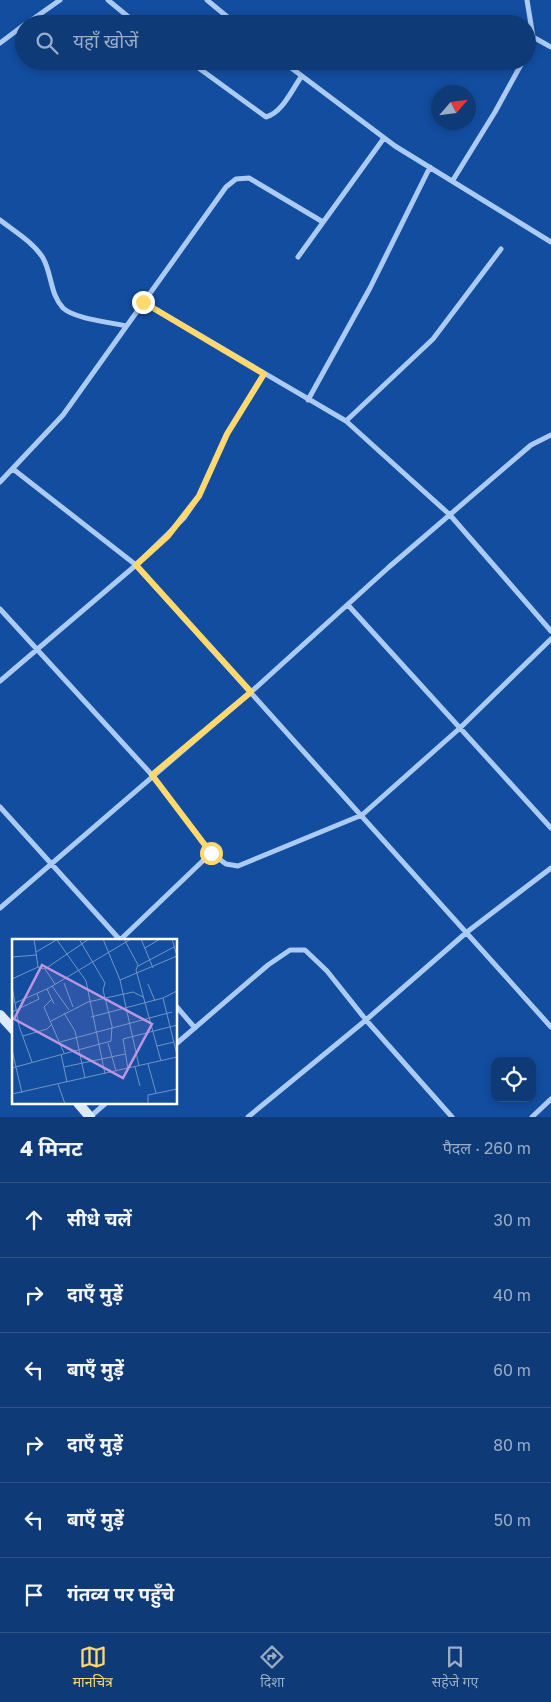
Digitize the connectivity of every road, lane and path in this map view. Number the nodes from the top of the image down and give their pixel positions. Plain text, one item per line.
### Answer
1 (60, 0) edge
2 (108, 0) edge
3 (207, 0) edge
4 (527, 0) edge
5 (39, 15) edge
6 (126, 15) edge
7 (225, 15) edge
8 (529, 15) edge
9 (15, 33) edge
10 (536, 39) edge
11 (0, 44) edge
12 (551, 47) edge
13 (201, 70) edge
14 (293, 70) edge
15 (518, 70) edge
16 (301, 76) junction
17 (384, 138) junction
18 (430, 167) junction
19 (453, 180) junction
20 (0, 220) edge
21 (323, 222) junction
22 (551, 242) edge
23 (501, 249) dead end
24 (298, 257) dead end
25 (143, 302) junction
26 (126, 326) junction
27 (264, 374) junction
28 (308, 400) junction
29 (346, 421) junction
30 (551, 435) edge
31 (13, 469) junction
32 (0, 482) edge
33 (450, 515) junction
34 (136, 565) junction
35 (348, 605) junction
36 (0, 609) edge
37 (551, 631) edge
38 (551, 639) edge
39 (36, 650) junction
40 (0, 681) edge
41 (251, 692) junction
42 (460, 728) junction
43 (152, 775) junction
44 (0, 806) edge
45 (362, 815) junction
46 (551, 828) edge
47 (211, 853) junction
48 (50, 863) junction
49 (551, 868) edge
50 (0, 908) edge
51 (467, 932) junction
52 (119, 939) edge
53 (121, 939) edge
54 (178, 1008) edge
55 (0, 1015) edge
56 (366, 1020) junction
57 (551, 1027) edge
58 (12, 1028) edge
59 (195, 1028) junction
60 (178, 1042) edge
61 (551, 1099) edge
62 (79, 1104) edge
63 (105, 1104) edge
64 (90, 1117) edge
65 (248, 1117) edge
66 (452, 1117) edge
67 (532, 1117) edge

1 - 5 street
2 - 6 street
3 - 7 street
4 - 8 street
9 - 11 street
10 - 12 street
13 - 16 street
14 - 16 street
15 - 19 street
16 - 17 street
17 - 18 street
17 - 21 street
18 - 19 street
18 - 28 street
19 - 22 street
20 - 26 street
21 - 24 street
21 - 25 street
23 - 29 street
25 - 26 street
25 - 27 street
26 - 31 street
27 - 28 street
27 - 34 street
28 - 29 street
29 - 33 street
30 - 33 street
31 - 32 street
31 - 34 street
33 - 35 street
33 - 37 street
34 - 39 street
34 - 41 street
35 - 41 street
35 - 42 street
36 - 39 street
38 - 42 street
39 - 40 street
39 - 43 street
41 - 43 street
41 - 45 street
42 - 45 street
42 - 46 street
43 - 47 street
43 - 48 street
44 - 48 street
45 - 47 street
45 - 51 street
47 - 53 street
48 - 50 street
48 - 52 street
49 - 51 street
51 - 56 street
51 - 57 street
54 - 59 street
55 - 58 main road
56 - 59 street
56 - 65 street
56 - 66 street
59 - 60 street
61 - 67 street
62 - 64 main road
63 - 64 street

